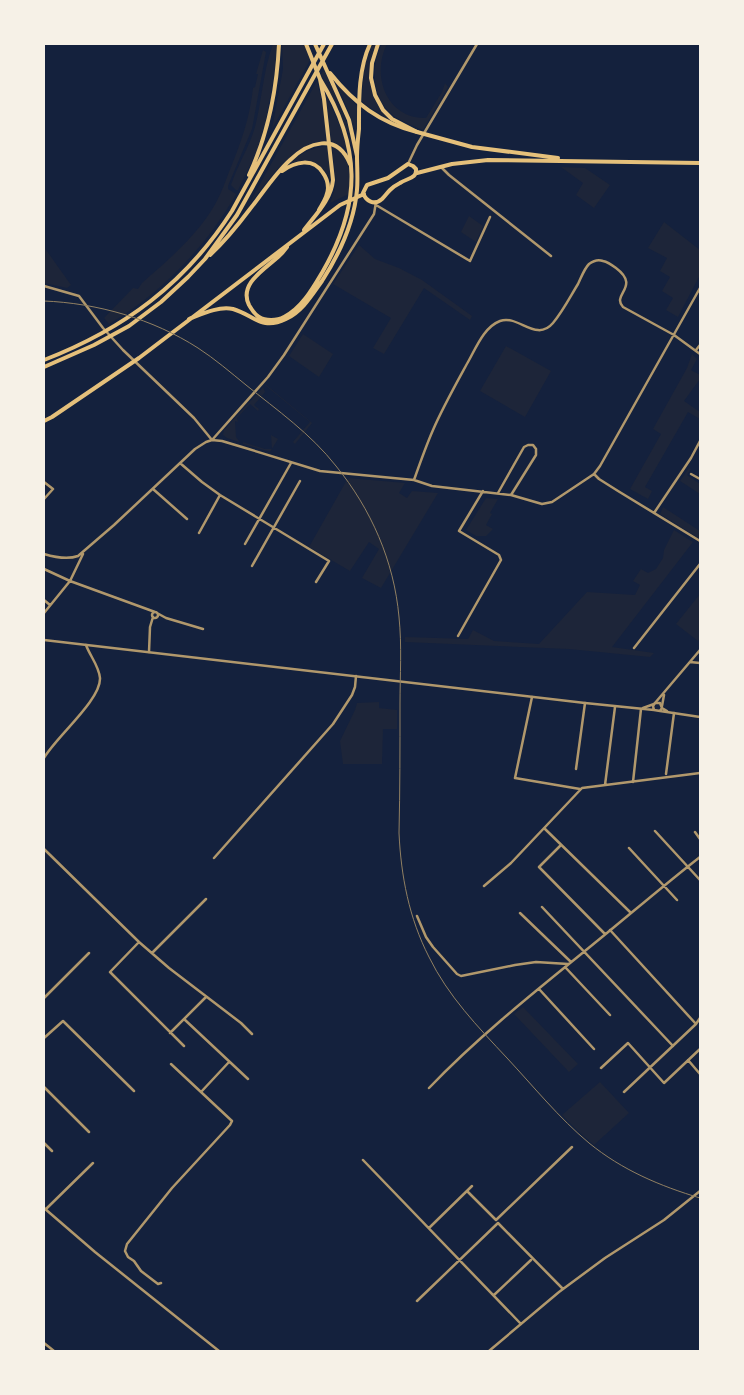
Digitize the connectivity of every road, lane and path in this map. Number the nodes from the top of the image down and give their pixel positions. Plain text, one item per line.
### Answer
1 (279, 44) edge
2 (306, 44) edge
3 (315, 44) edge
4 (333, 44) edge
5 (370, 44) edge
6 (378, 44) edge
7 (477, 44) edge
8 (323, 45) edge
9 (326, 69) junction
10 (320, 79) junction
11 (418, 132) junction
12 (357, 156) junction
13 (570, 160) junction
14 (700, 163) edge
15 (350, 164) junction
16 (408, 164) junction
17 (441, 167) junction
18 (417, 173) junction
19 (274, 178) junction
20 (364, 194) junction
21 (236, 202) junction
22 (376, 203) junction
23 (320, 210) junction
24 (490, 217) dead end
25 (301, 234) junction
26 (292, 241) junction
27 (551, 256) dead end
28 (196, 269) junction
29 (44, 286) edge
30 (700, 288) edge
31 (189, 320) junction
32 (674, 335) junction
33 (700, 345) edge
34 (696, 350) junction
35 (700, 354) edge
36 (44, 360) edge
37 (44, 367) edge
38 (44, 421) edge
39 (212, 440) junction
40 (700, 441) edge
41 (180, 463) junction
42 (291, 463) junction
43 (594, 474) junction
44 (692, 474) dead end
45 (414, 480) junction
46 (700, 480) edge
47 (300, 481) dead end
48 (44, 482) edge
49 (153, 489) junction
50 (483, 492) junction
51 (498, 493) junction
52 (511, 495) junction
53 (220, 496) junction
54 (44, 499) edge
55 (654, 513) junction
56 (259, 518) junction
57 (187, 519) dead end
58 (273, 527) junction
59 (199, 533) dead end
60 (700, 541) edge
61 (245, 544) dead end
62 (44, 552) edge
63 (83, 553) junction
64 (700, 564) edge
65 (252, 566) dead end
66 (44, 569) edge
67 (70, 581) junction
68 (316, 582) dead end
69 (44, 600) edge
70 (50, 606) junction
71 (147, 609) junction
72 (156, 612) junction
73 (44, 613) edge
74 (154, 617) junction
75 (166, 618) junction
76 (204, 629) dead end
77 (458, 636) dead end
78 (44, 640) edge
79 (86, 646) junction
80 (634, 648) dead end
81 (700, 650) edge
82 (149, 652) junction
83 (690, 662) junction
84 (700, 663) edge
85 (356, 676) junction
86 (664, 694) junction
87 (532, 697) junction
88 (585, 703) junction
89 (655, 704) junction
90 (615, 707) junction
91 (662, 707) junction
92 (641, 709) junction
93 (654, 710) junction
94 (660, 711) junction
95 (668, 712) junction
96 (674, 713) junction
97 (700, 717) edge
98 (44, 758) edge
99 (576, 768) dead end
100 (700, 773) edge
101 (666, 774) dead end
102 (633, 782) junction
103 (605, 785) junction
104 (580, 789) junction
105 (544, 828) junction
106 (655, 831) dead end
107 (695, 832) dead end
108 (700, 839) edge
109 (561, 845) junction
110 (629, 848) dead end
111 (44, 849) edge
112 (700, 857) edge
113 (214, 858) dead end
114 (688, 867) junction
115 (700, 880) edge
116 (484, 886) dead end
117 (664, 886) junction
118 (206, 899) dead end
119 (677, 900) dead end
120 (542, 907) dead end
121 (630, 912) junction
122 (520, 913) dead end
123 (417, 916) dead end
124 (610, 930) junction
125 (604, 934) junction
126 (139, 942) junction
127 (584, 952) junction
128 (89, 953) dead end
129 (152, 953) junction
130 (570, 963) junction
131 (565, 967) junction
132 (539, 989) junction
133 (206, 997) junction
134 (44, 998) edge
135 (610, 1015) dead end
136 (700, 1018) edge
137 (184, 1019) junction
138 (696, 1024) junction
139 (170, 1033) junction
140 (252, 1034) dead end
141 (44, 1038) edge
142 (184, 1046) dead end
143 (673, 1046) junction
144 (594, 1049) dead end
145 (700, 1049) edge
146 (688, 1060) junction
147 (230, 1062) junction
148 (171, 1064) dead end
149 (601, 1068) dead end
150 (650, 1068) junction
151 (700, 1074) edge
152 (248, 1079) dead end
153 (44, 1087) edge
154 (429, 1088) dead end
155 (134, 1091) dead end
156 (201, 1092) junction
157 (624, 1092) dead end
158 (89, 1132) dead end
159 (44, 1143) edge
160 (572, 1147) dead end
161 (52, 1151) dead end
162 (363, 1160) dead end
163 (94, 1163) dead end
164 (472, 1186) dead end
165 (468, 1190) junction
166 (700, 1191) edge
167 (45, 1209) edge
168 (497, 1221) junction
169 (429, 1228) junction
170 (460, 1260) junction
171 (531, 1260) dead end
172 (161, 1283) dead end
173 (563, 1290) junction
174 (494, 1295) junction
175 (417, 1301) dead end
176 (521, 1324) junction
177 (44, 1343) edge
178 (54, 1351) edge
179 (218, 1351) edge
180 (489, 1351) edge

1 - 21 main road
2 - 10 main road
3 - 9 main road
4 - 28 main road
5 - 12 main road
6 - 11 main road
7 - 16 street
8 - 21 main road
9 - 11 main road
9 - 12 main road
10 - 15 main road
10 - 23 main road
11 - 13 main road
12 - 31 main road
13 - 14 main road
13 - 17 main road
15 - 19 main road
15 - 26 main road
16 - 18 main road
16 - 20 main road
17 - 18 main road
17 - 27 street
18 - 22 main road
19 - 23 main road
19 - 28 main road
20 - 22 main road
20 - 25 main road
21 - 36 main road
22 - 24 street
22 - 39 street
23 - 25 main road
25 - 26 main road
26 - 31 main road
28 - 37 main road
29 - 39 street
30 - 32 street
31 - 38 main road
32 - 34 street
32 - 43 street
32 - 45 street
33 - 34 street
34 - 35 street
39 - 41 street
39 - 42 street
40 - 55 street
41 - 49 street
41 - 53 street
42 - 45 street
42 - 56 street
43 - 52 street
43 - 55 street
44 - 46 street
45 - 50 street
47 - 58 street
48 - 54 street
49 - 57 street
49 - 63 street
50 - 51 street
50 - 77 street
51 - 52 street
51 - 52 street
53 - 56 street
53 - 59 street
55 - 60 street
56 - 58 street
56 - 61 street
58 - 65 street
58 - 68 street
62 - 63 street
63 - 67 street
64 - 80 street
66 - 67 street
67 - 70 street
67 - 71 street
69 - 70 street
70 - 73 street
71 - 72 street
71 - 74 street
72 - 74 street
72 - 75 street
74 - 75 street
74 - 82 street
75 - 76 street
78 - 79 street
79 - 82 street
79 - 98 street
81 - 83 street
82 - 85 street
83 - 84 street
83 - 86 street
85 - 87 street
85 - 113 street
86 - 89 street
86 - 91 street
87 - 88 street
87 - 104 street
88 - 90 street
88 - 99 street
89 - 91 street
89 - 92 street
89 - 93 street
90 - 92 street
90 - 103 street
91 - 94 street
91 - 95 street
92 - 93 street
92 - 102 street
93 - 94 street
94 - 95 street
95 - 96 street
96 - 97 street
96 - 101 street
100 - 102 street
102 - 103 street
103 - 104 street
104 - 105 street
105 - 109 street
105 - 116 street
106 - 114 street
107 - 108 street
109 - 121 street
109 - 125 street
110 - 117 street
111 - 126 street
112 - 114 street
114 - 115 street
114 - 117 street
117 - 119 street
117 - 121 street
118 - 129 street
120 - 127 street
121 - 124 street
122 - 130 street
123 - 130 street
124 - 125 street
124 - 138 street
125 - 127 street
126 - 129 street
126 - 139 street
127 - 130 street
127 - 143 street
128 - 134 street
129 - 133 street
130 - 131 street
131 - 132 street
131 - 135 street
132 - 144 street
132 - 154 street
133 - 137 street
133 - 140 street
136 - 138 street
137 - 139 street
137 - 147 street
138 - 143 street
139 - 142 street
141 - 155 street
143 - 150 street
145 - 146 street
146 - 150 street
146 - 151 street
147 - 152 street
147 - 156 street
148 - 156 street
149 - 150 street
150 - 157 street
153 - 158 street
156 - 172 street
159 - 161 street
160 - 168 street
162 - 169 street
163 - 167 street
164 - 165 street
165 - 168 street
165 - 169 street
166 - 173 street
167 - 179 street
168 - 170 street
168 - 173 street
169 - 170 street
170 - 174 street
170 - 175 street
171 - 174 street
173 - 176 street
174 - 176 street
176 - 180 street
177 - 178 street

